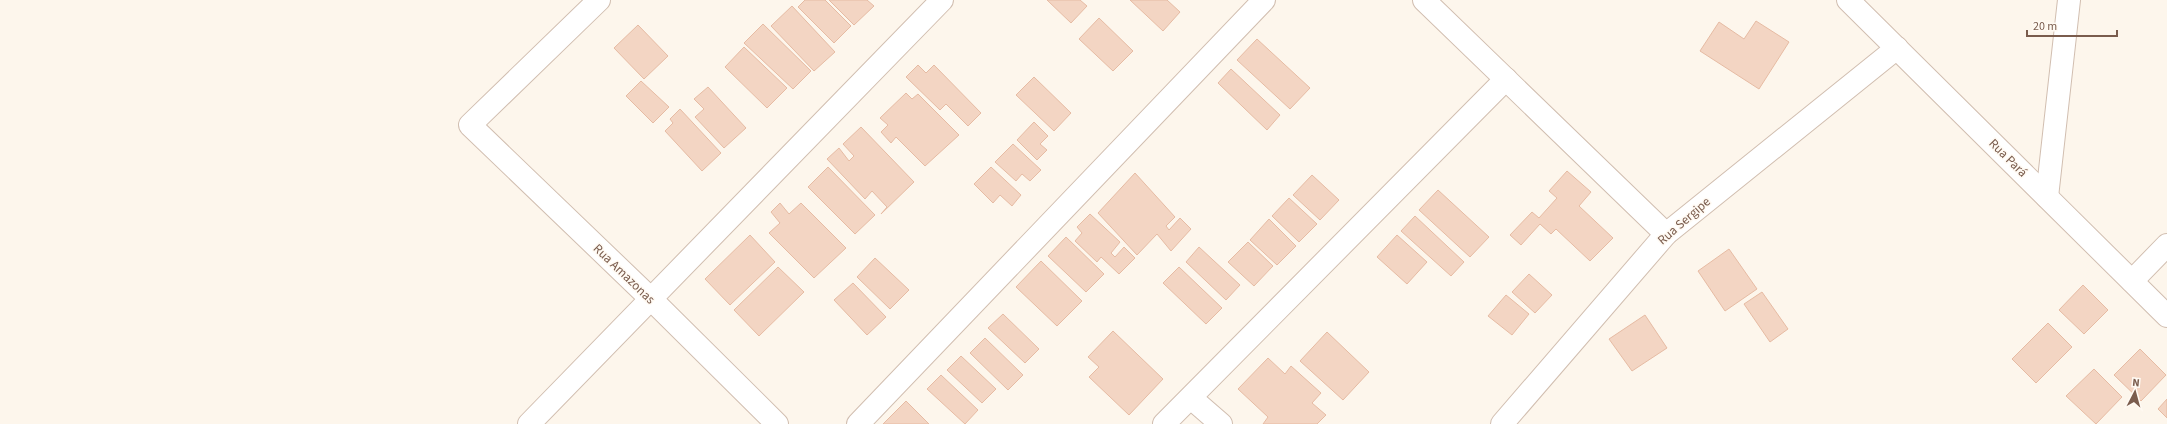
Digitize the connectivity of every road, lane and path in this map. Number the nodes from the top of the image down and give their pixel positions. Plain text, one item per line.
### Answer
1 (599, 0) edge
2 (942, 0) edge
3 (1264, 0) edge
4 (1424, 0) edge
5 (1848, 0) edge
6 (2068, 0) edge
7 (1897, 48) junction
8 (1506, 79) junction
9 (2047, 196) junction
10 (1666, 234) junction
11 (2167, 245) edge
12 (2132, 280) junction
13 (650, 298) junction
14 (2167, 316) edge
15 (1191, 398) junction
16 (529, 424) edge
17 (777, 424) edge
18 (858, 424) edge
19 (1164, 424) edge
20 (1221, 424) edge
21 (1502, 424) edge

1 - 13 street, Rua Amazonas
2 - 13 street
3 - 18 street
4 - 8 street
5 - 7 street, Rua Pará
6 - 9 street
7 - 9 street, Rua Pará
7 - 10 street, Rua Sergipe
8 - 10 street
8 - 15 street
9 - 12 street, Rua Pará
10 - 21 street, Rua Sergipe
11 - 12 street
12 - 14 street, Rua Pará
13 - 16 street
13 - 17 street, Rua Amazonas
15 - 19 street
15 - 20 street

